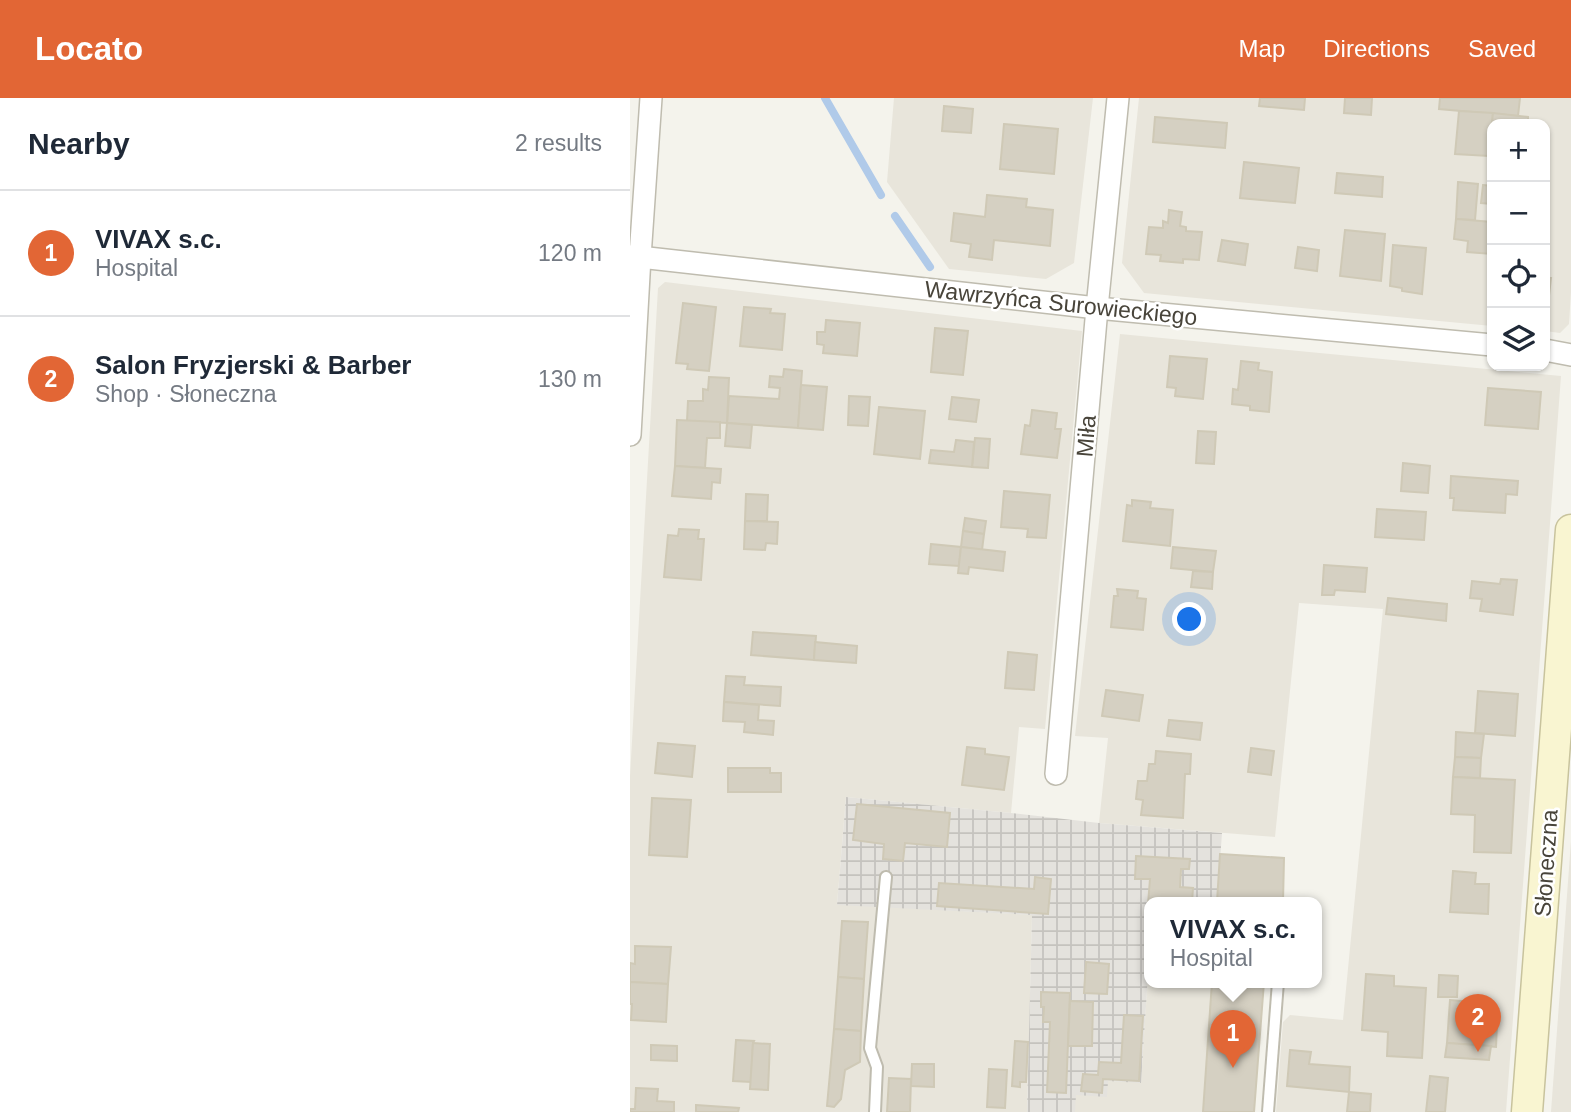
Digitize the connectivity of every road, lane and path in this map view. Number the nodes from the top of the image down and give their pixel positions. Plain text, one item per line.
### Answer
1 (651, 98) edge
2 (1118, 98) edge
3 (635, 257) edge
4 (1097, 307) junction
5 (1487, 345) edge
6 (1550, 351) edge
7 (1571, 355) edge
8 (630, 435) edge
9 (1571, 530) edge
10 (1056, 774) dead end
11 (886, 877) dead end
12 (1278, 988) edge
13 (875, 1112) edge
14 (1268, 1112) edge
15 (1527, 1112) edge

1 - 3 street
2 - 4 street, Miła
3 - 4 street, Wawrzyńca Surowieckiego
3 - 8 street
4 - 5 street, Wawrzyńca Surowieckiego
4 - 10 street, Miła
6 - 7 street
9 - 15 street, Słoneczna
11 - 13 lane
12 - 14 lane

